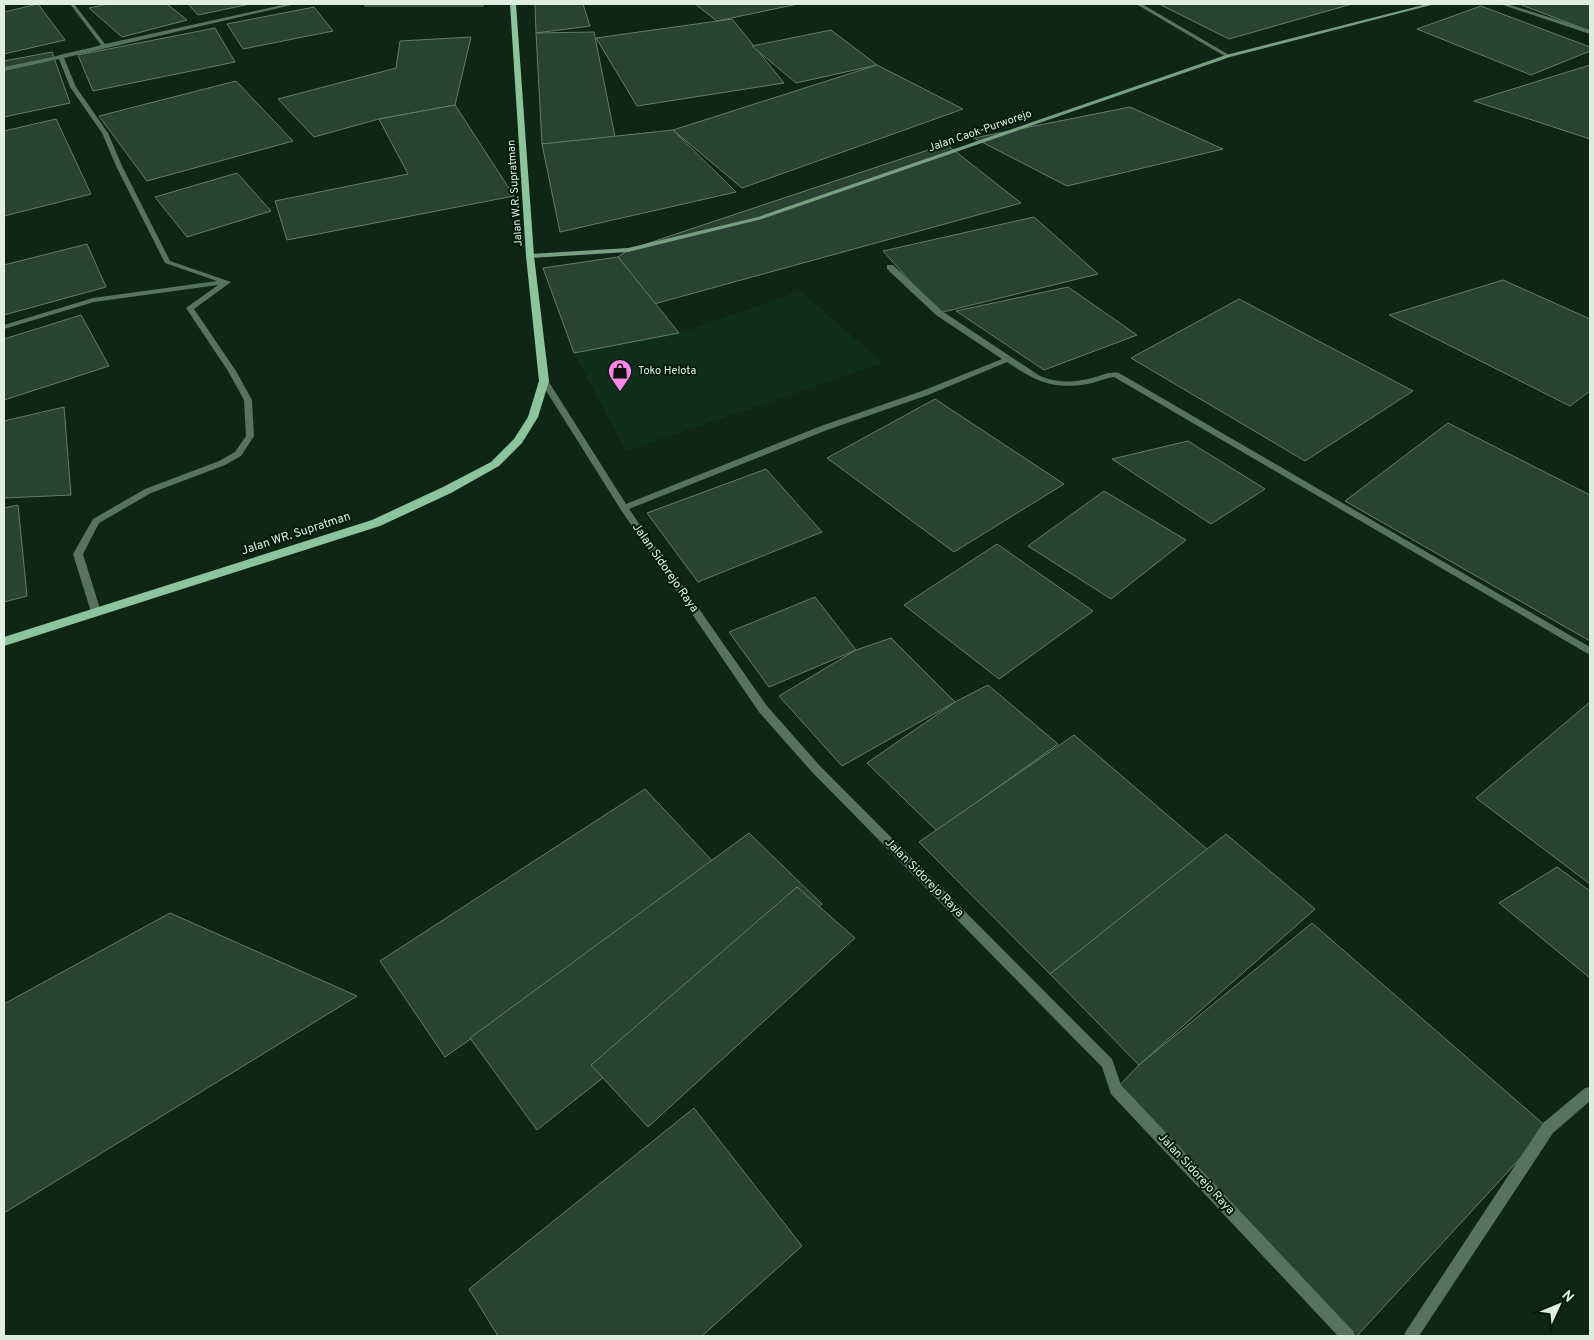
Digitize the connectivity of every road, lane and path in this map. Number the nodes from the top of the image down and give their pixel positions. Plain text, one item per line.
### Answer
1 (72, 4) edge
2 (293, 4) edge
3 (513, 4) edge
4 (1139, 4) edge
5 (1432, 4) edge
6 (1503, 4) edge
7 (274, 6) edge
8 (1590, 32) edge
9 (104, 46) junction
10 (60, 56) junction
11 (1228, 56) junction
12 (4, 69) edge
13 (530, 256) junction
14 (890, 267) dead end
15 (227, 282) junction
16 (4, 327) edge
17 (1008, 359) junction
18 (544, 381) junction
19 (624, 508) junction
20 (96, 612) junction
21 (4, 642) edge
22 (1590, 651) edge
23 (1590, 1093) edge
24 (1348, 1336) edge
25 (1411, 1336) edge

1 - 9 street
2 - 7 street
3 - 13 main road, Jalan W.R. Supratman
4 - 11 street
5 - 11 street, Jalan Caok-Purworejo
6 - 8 street
7 - 9 street
9 - 10 street
10 - 12 street
10 - 15 street
11 - 13 street, Jalan Caok-Purworejo
13 - 18 main road, Jalan W.R. Supratman
14 - 17 street
15 - 16 street
15 - 20 street
17 - 19 street
17 - 22 street
18 - 19 street, Jalan Sidorejo Raya
18 - 20 main road, Jalan WR. Supratman
19 - 24 street, Jalan Sidorejo Raya
20 - 21 main road, Jalan WR. Supratman
23 - 25 street

